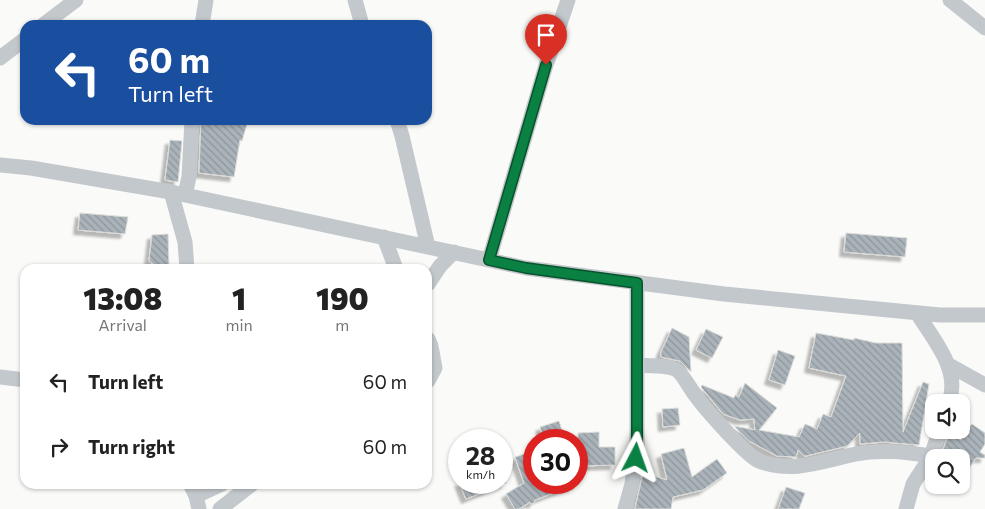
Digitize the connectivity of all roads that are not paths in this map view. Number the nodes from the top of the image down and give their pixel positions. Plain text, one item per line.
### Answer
1 (76, 0) edge
2 (206, 0) edge
3 (355, 0) edge
4 (568, 0) edge
5 (950, 0) edge
6 (50, 20) edge
7 (203, 20) edge
8 (361, 20) edge
9 (985, 28) edge
10 (20, 43) edge
11 (0, 58) edge
12 (192, 125) edge
13 (398, 125) edge
14 (0, 165) edge
15 (178, 193) junction
16 (384, 237) junction
17 (428, 247) junction
18 (454, 252) junction
19 (489, 260) junction
20 (187, 264) edge
21 (394, 264) edge
22 (432, 278) edge
23 (637, 283) junction
24 (917, 313) junction
25 (985, 315) edge
26 (432, 346) edge
27 (949, 365) junction
28 (638, 366) junction
29 (432, 374) edge
30 (0, 376) edge
31 (20, 379) edge
32 (985, 385) edge
33 (953, 394) edge
34 (925, 455) edge
35 (925, 465) edge
36 (211, 489) edge
37 (246, 489) edge
38 (195, 496) edge
39 (220, 509) edge
40 (625, 509) edge
41 (906, 509) edge

1 - 6 street
2 - 7 street
3 - 8 street
4 - 19 street
5 - 9 street
10 - 11 street
12 - 15 street
13 - 17 street
14 - 15 street
15 - 16 street
15 - 20 street
16 - 17 street
16 - 21 street
17 - 18 street
18 - 19 street
18 - 22 street
19 - 23 street
23 - 24 street
23 - 28 street
24 - 25 street
24 - 27 street
26 - 29 street
27 - 32 street
27 - 33 street
28 - 34 street
28 - 40 street
30 - 31 street
35 - 41 street
36 - 38 street
37 - 39 street

